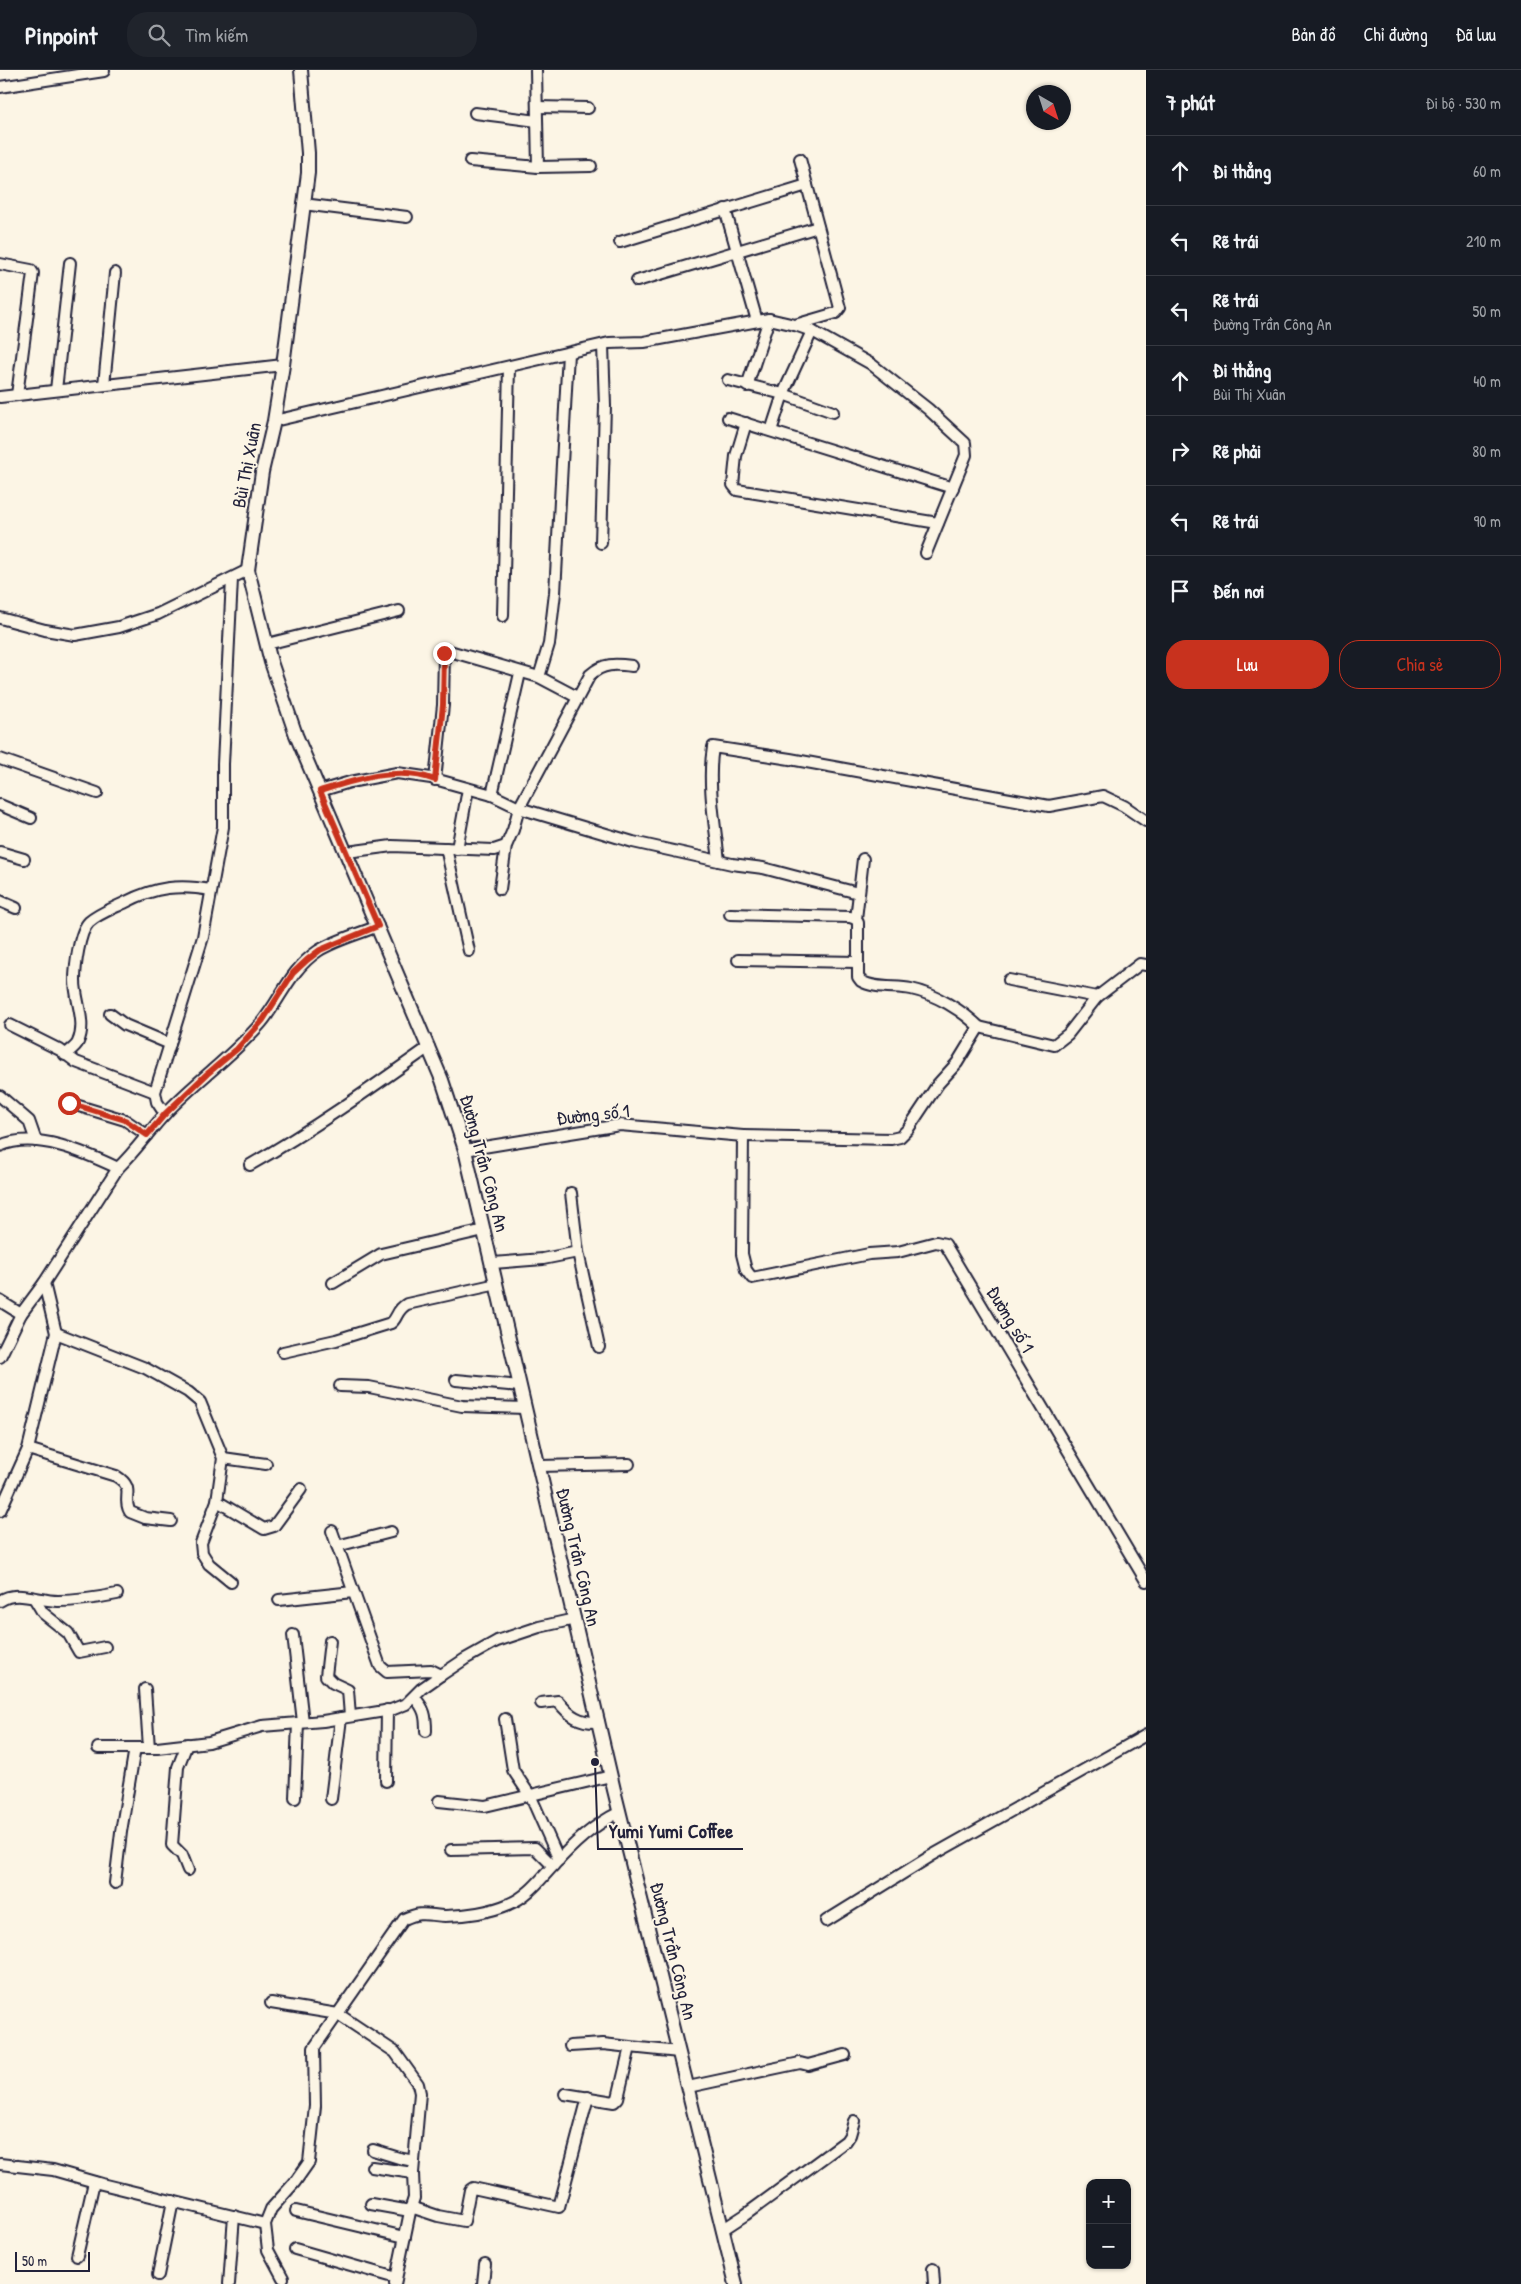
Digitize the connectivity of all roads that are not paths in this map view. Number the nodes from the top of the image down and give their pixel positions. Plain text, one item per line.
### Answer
1 (104, 70) edge
2 (302, 70) edge
3 (536, 70) edge
4 (0, 87) edge
5 (537, 107) junction
6 (588, 108) dead end
7 (475, 113) dead end
8 (537, 121) junction
9 (800, 159) dead end
10 (470, 161) dead end
11 (591, 166) dead end
12 (538, 167) junction
13 (807, 185) junction
14 (304, 204) junction
15 (725, 209) junction
16 (408, 217) dead end
17 (818, 228) junction
18 (620, 242) dead end
19 (738, 251) junction
20 (70, 263) dead end
21 (0, 264) edge
22 (114, 273) dead end
23 (637, 281) dead end
24 (769, 319) junction
25 (757, 321) junction
26 (795, 325) junction
27 (812, 331) junction
28 (603, 345) junction
29 (568, 353) junction
30 (283, 365) junction
31 (509, 367) junction
32 (728, 380) dead end
33 (104, 385) junction
34 (747, 386) junction
35 (56, 390) junction
36 (782, 394) junction
37 (17, 395) junction
38 (0, 397) edge
39 (833, 412) dead end
40 (728, 418) dead end
41 (274, 421) junction
42 (746, 423) junction
43 (771, 431) junction
44 (953, 488) junction
45 (938, 523) junction
46 (601, 543) dead end
47 (926, 552) dead end
48 (248, 570) junction
49 (232, 579) junction
50 (399, 611) dead end
51 (503, 616) dead end
52 (0, 618) edge
53 (266, 644) junction
54 (632, 666) dead end
55 (520, 673) junction
56 (540, 677) junction
57 (577, 697) junction
58 (0, 759) edge
59 (435, 780) junction
60 (468, 789) junction
61 (320, 791) junction
62 (97, 793) dead end
63 (492, 795) junction
64 (0, 805) edge
65 (519, 808) junction
66 (31, 818) dead end
67 (1146, 821) edge
68 (506, 846) junction
69 (452, 848) junction
70 (0, 852) edge
71 (347, 852) junction
72 (24, 859) dead end
73 (863, 859) dead end
74 (719, 861) junction
75 (500, 889) dead end
76 (211, 890) junction
77 (858, 893) junction
78 (0, 901) edge
79 (16, 908) dead end
80 (730, 914) dead end
81 (856, 919) junction
82 (378, 926) junction
83 (469, 951) dead end
84 (738, 960) dead end
85 (858, 962) junction
86 (1146, 965) edge
87 (1009, 980) dead end
88 (1097, 997) junction
89 (110, 1014) dead end
90 (10, 1025) dead end
91 (979, 1027) junction
92 (170, 1044) junction
93 (429, 1047) junction
94 (65, 1055) junction
95 (156, 1092) junction
96 (0, 1096) edge
97 (69, 1103) dead end
98 (165, 1114) junction
99 (147, 1135) junction
100 (743, 1136) junction
101 (36, 1141) junction
102 (0, 1146) edge
103 (465, 1150) junction
104 (250, 1166) dead end
105 (118, 1168) junction
106 (571, 1193) dead end
107 (484, 1230) junction
108 (578, 1252) junction
109 (493, 1263) junction
110 (44, 1283) junction
111 (333, 1283) dead end
112 (497, 1284) junction
113 (0, 1301) edge
114 (21, 1314) junction
115 (56, 1333) junction
116 (4, 1338) edge
117 (598, 1347) dead end
118 (283, 1352) dead end
119 (0, 1357) edge
120 (456, 1380) dead end
121 (340, 1386) dead end
122 (520, 1386) junction
123 (525, 1408) junction
124 (28, 1449) junction
125 (223, 1458) junction
126 (266, 1464) dead end
127 (629, 1464) dead end
128 (539, 1466) junction
129 (301, 1489) dead end
130 (217, 1501) junction
131 (0, 1511) edge
132 (171, 1521) dead end
133 (332, 1532) dead end
134 (391, 1532) dead end
135 (337, 1546) junction
136 (1146, 1581) edge
137 (231, 1582) dead end
138 (353, 1592) junction
139 (117, 1594) dead end
140 (34, 1598) junction
141 (279, 1600) dead end
142 (0, 1601) edge
143 (575, 1619) junction
144 (293, 1635) dead end
145 (330, 1642) dead end
146 (104, 1647) dead end
147 (441, 1675) junction
148 (145, 1689) dead end
149 (414, 1697) junction
150 (541, 1703) dead end
151 (387, 1710) junction
152 (345, 1717) junction
153 (505, 1719) dead end
154 (301, 1722) junction
155 (599, 1722) junction
156 (426, 1731) dead end
157 (1146, 1735) edge
158 (187, 1744) junction
159 (98, 1748) dead end
160 (135, 1748) junction
161 (149, 1748) junction
162 (612, 1776) junction
163 (386, 1781) dead end
164 (531, 1797) junction
165 (295, 1798) dead end
166 (331, 1799) dead end
167 (439, 1801) dead end
168 (620, 1812) junction
169 (451, 1850) dead end
170 (556, 1863) junction
171 (188, 1870) dead end
172 (116, 1883) dead end
173 (826, 1921) dead end
174 (271, 2003) dead end
175 (338, 2014) junction
176 (570, 2046) dead end
177 (630, 2047) junction
178 (679, 2052) junction
179 (846, 2055) dead end
180 (688, 2087) junction
181 (565, 2094) dead end
182 (588, 2097) junction
183 (854, 2121) dead end
184 (373, 2150) dead end
185 (414, 2160) junction
186 (0, 2164) edge
187 (372, 2166) dead end
188 (413, 2174) junction
189 (94, 2182) junction
190 (173, 2201) junction
191 (371, 2204) dead end
192 (410, 2209) junction
193 (296, 2211) dead end
194 (234, 2216) junction
195 (265, 2224) junction
196 (722, 2230) junction
197 (405, 2237) junction
198 (295, 2249) dead end
199 (77, 2256) dead end
200 (485, 2264) dead end
201 (933, 2269) dead end
202 (158, 2275) dead end
203 (283, 2278) dead end
204 (396, 2281) edge
205 (229, 2284) edge
206 (483, 2284) edge
207 (736, 2284) edge
208 (934, 2284) edge

1 - 4 street
2 - 14 main road, Bùi Thị Xuân
3 - 5 street
5 - 6 street
5 - 8 street
7 - 8 street
8 - 12 street
9 - 13 street
10 - 12 street
11 - 12 street
13 - 15 street
13 - 17 street
14 - 16 street
14 - 30 main road, Bùi Thị Xuân
15 - 18 street
15 - 19 street
17 - 19 street
17 - 26 street
19 - 23 street
19 - 25 street
20 - 35 street
21 - 37 street
22 - 33 street
24 - 25 street
24 - 26 street
24 - 34 street
25 - 28 street
26 - 27 street
27 - 36 street
27 - 44 street
28 - 29 street
28 - 46 street
29 - 31 street
29 - 56 street
30 - 33 street
30 - 41 main road, Bùi Thị Xuân
31 - 41 street
31 - 51 street
32 - 34 street
33 - 35 street
34 - 36 street
35 - 37 street
36 - 39 street
36 - 43 street
37 - 38 street
40 - 42 street
41 - 48 main road, Bùi Thị Xuân
42 - 43 street
42 - 45 street
43 - 44 street
44 - 45 street
45 - 47 street
48 - 49 street
48 - 53 main road, Bùi Thị Xuân
49 - 52 street
49 - 76 street
50 - 53 street
53 - 61 main road, Bùi Thị Xuân
54 - 57 street
55 - 56 street
55 - 59 street
55 - 63 street
56 - 57 street
57 - 65 street
58 - 62 street
59 - 60 street
59 - 61 street
60 - 63 street
60 - 69 street
61 - 71 main road, Bùi Thị Xuân
63 - 65 street
64 - 66 street
65 - 68 street
65 - 74 street
67 - 74 street
68 - 69 street
68 - 75 street
69 - 71 street
69 - 83 street
70 - 72 street
71 - 82 main road, Đường Trần Công An
73 - 77 street
74 - 77 street
76 - 92 street
76 - 94 street
77 - 81 street
78 - 79 street
80 - 81 street
81 - 85 street
82 - 93 main road, Đường Trần Công An
82 - 98 street
84 - 85 street
85 - 91 street
86 - 88 street
87 - 88 street
88 - 91 street
89 - 92 street
90 - 94 street
91 - 100 street, Đường số 1
92 - 95 street
93 - 103 main road, Đường Trần Công An
93 - 104 street
94 - 95 street
95 - 98 street
96 - 101 street
97 - 99 street
98 - 99 street
99 - 105 street
100 - 103 street, Đường số 1
100 - 136 street, Đường số 1
101 - 102 street
101 - 105 street
103 - 107 main road, Đường Trần Công An
105 - 110 street
106 - 108 street
107 - 109 main road, Đường Trần Công An
107 - 111 street
108 - 109 street
108 - 117 street
109 - 112 main road, Đường Trần Công An
110 - 114 street
110 - 115 street
112 - 118 street
112 - 122 main road, Đường Trần Công An
113 - 114 street
114 - 116 street
115 - 124 street
115 - 125 street
116 - 119 street
120 - 122 street
121 - 123 street
122 - 123 main road, Đường Trần Công An
123 - 128 main road, Đường Trần Công An
124 - 131 street
124 - 132 street
125 - 126 street
125 - 130 street
127 - 128 street
128 - 143 main road, Đường Trần Công An
129 - 130 street
130 - 137 street
133 - 135 street
134 - 135 street
135 - 138 street
138 - 141 street
138 - 147 street
139 - 140 street
140 - 142 street
140 - 146 street
143 - 147 street
143 - 155 main road, Đường Trần Công An
144 - 154 street
145 - 152 street
147 - 149 street
148 - 161 street
149 - 151 street
149 - 156 street
150 - 155 street
151 - 152 street
151 - 163 street
152 - 154 street
152 - 166 street
153 - 164 street
154 - 158 street
154 - 165 street
155 - 162 main road, Đường Trần Công An
157 - 173 street
158 - 161 street
158 - 171 street
159 - 160 street
160 - 161 street
160 - 172 street
162 - 164 street
162 - 168 main road, Đường Trần Công An
164 - 167 street
164 - 170 street
168 - 170 street
168 - 178 main road, Đường Trần Công An
169 - 170 street
170 - 175 street
174 - 175 street
175 - 185 street
175 - 195 street
176 - 177 street
177 - 178 street
177 - 182 street
178 - 180 main road, Đường Trần Công An
179 - 180 street
180 - 196 main road, Đường Trần Công An
181 - 182 street
182 - 192 street
183 - 196 street
184 - 185 street
185 - 188 street
186 - 189 street
187 - 188 street
188 - 192 street
189 - 190 street
189 - 199 street
190 - 194 street
190 - 202 street
191 - 192 street
192 - 197 street
193 - 197 street
194 - 195 street
194 - 205 street
195 - 203 street
196 - 207 main road, Đường Trần Công An
197 - 204 street
198 - 204 street
200 - 206 street
201 - 208 street

